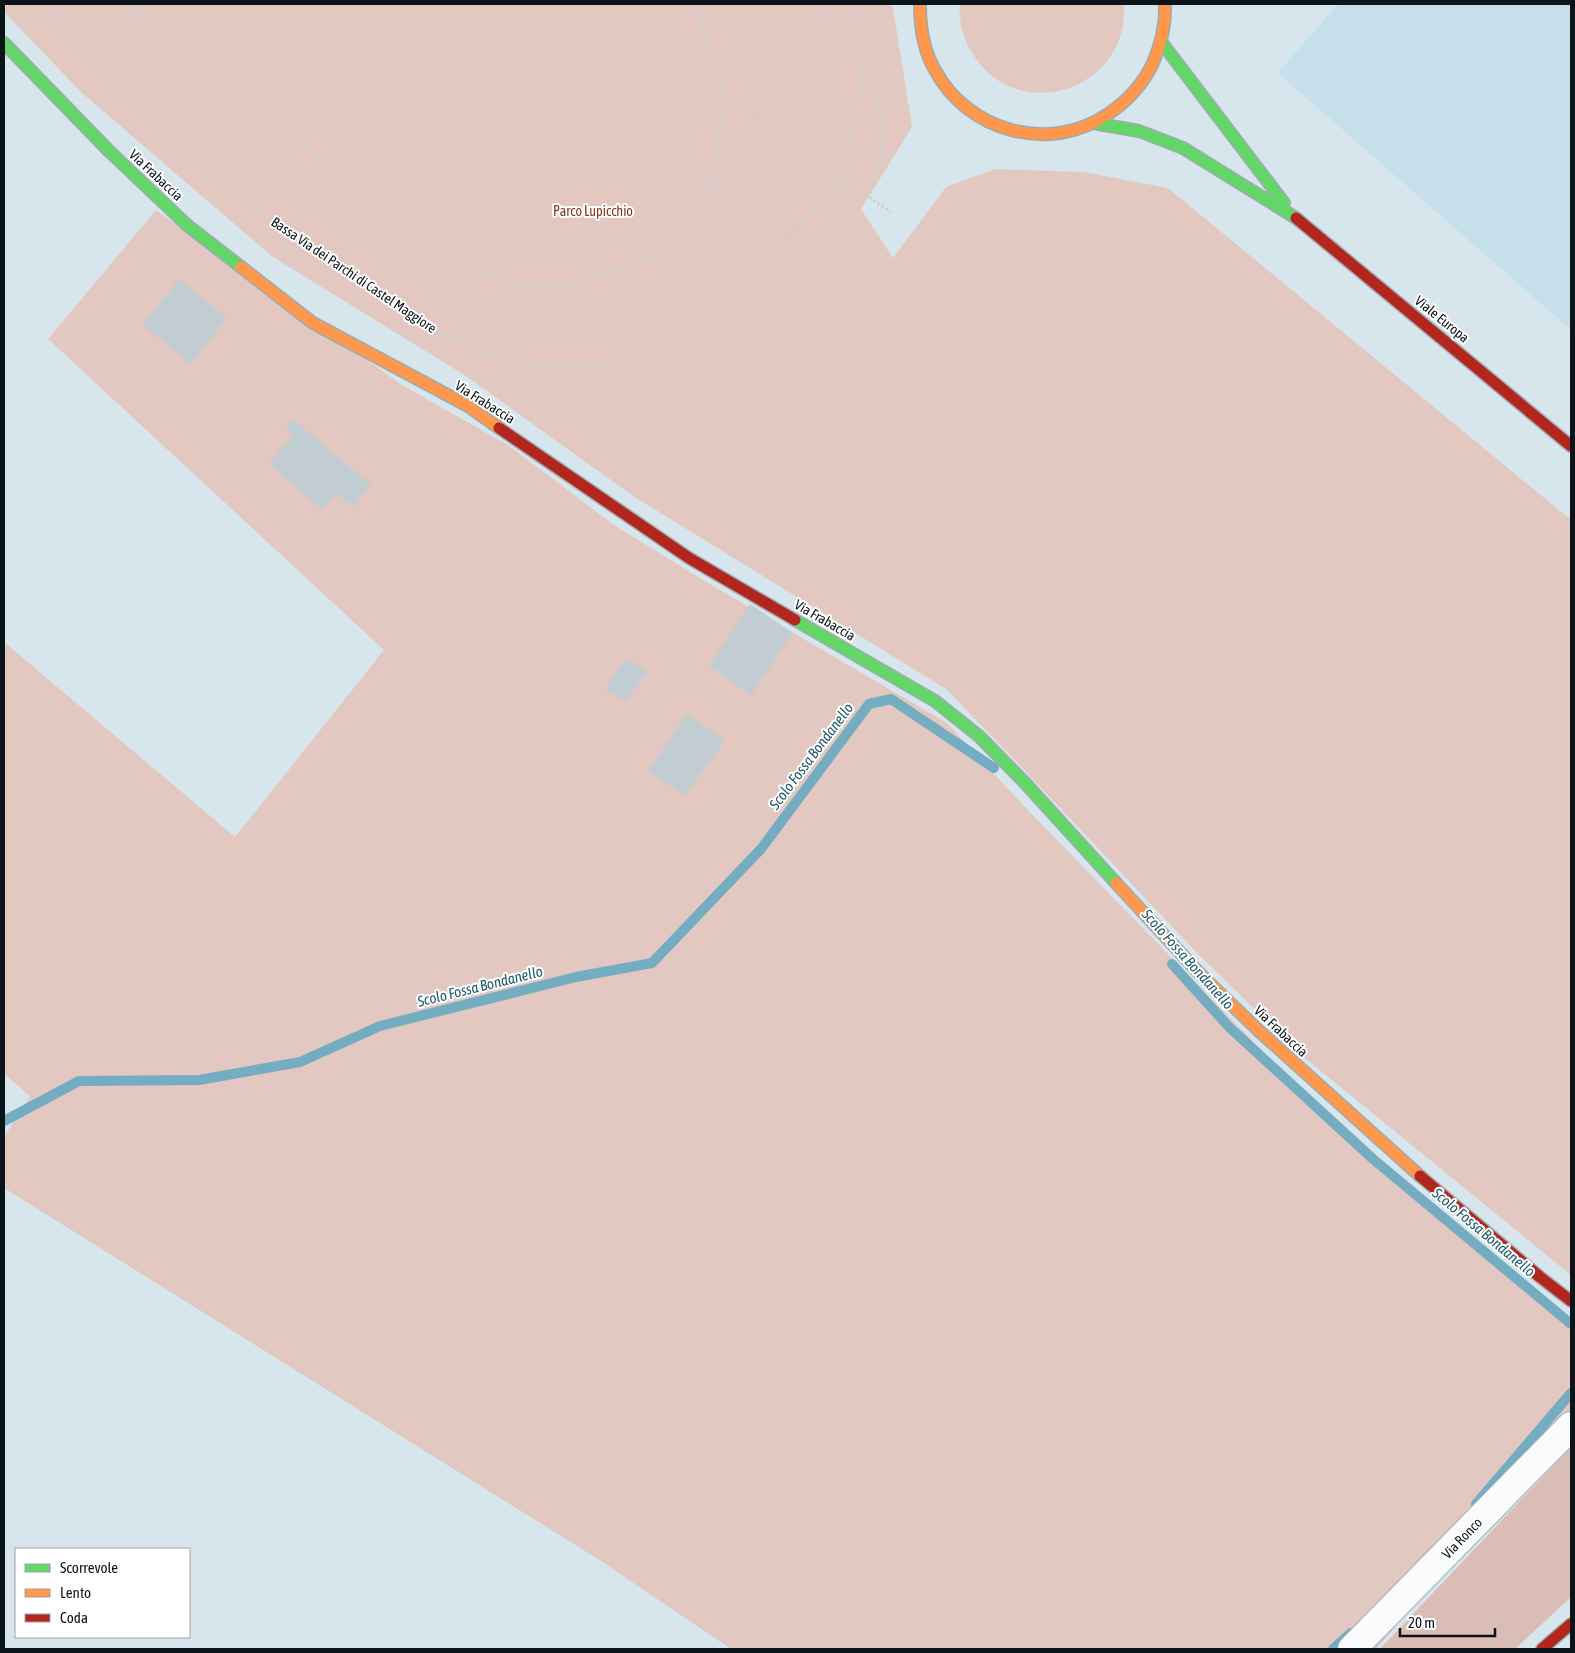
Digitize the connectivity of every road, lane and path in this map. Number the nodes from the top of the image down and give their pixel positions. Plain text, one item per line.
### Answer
1 (44, 4) edge
2 (129, 4) edge
3 (694, 4) edge
4 (826, 4) edge
5 (852, 4) edge
6 (920, 4) edge
7 (1165, 4) edge
8 (4, 43) edge
9 (1162, 43) junction
10 (863, 80) junction
11 (1093, 124) junction
12 (840, 178) junction
13 (708, 191) junction
14 (869, 197) junction
15 (891, 212) dead end
16 (1294, 216) junction
17 (1571, 446) edge
18 (1571, 1301) edge
19 (1571, 1426) edge
20 (1571, 1624) edge
21 (1352, 1649) edge
22 (1542, 1649) edge

1 - 12 path, Bassa Via dei Parchi di Castel Maggiore
2 - 13 path
3 - 13 path
4 - 13 path
5 - 10 path
6 - 11 street, Viale Europa
7 - 9 street, Viale Europa
8 - 18 street, Via Frabaccia
9 - 11 street, Viale Europa
9 - 16 street, Viale Europa
10 - 12 path, Bassa Via dei Parchi di Castel Maggiore
10 - 14 path
11 - 16 street, Viale Europa
12 - 14 path
14 - 15 path
16 - 17 street, Viale Europa
19 - 21 street, Via Ronco
20 - 22 street

